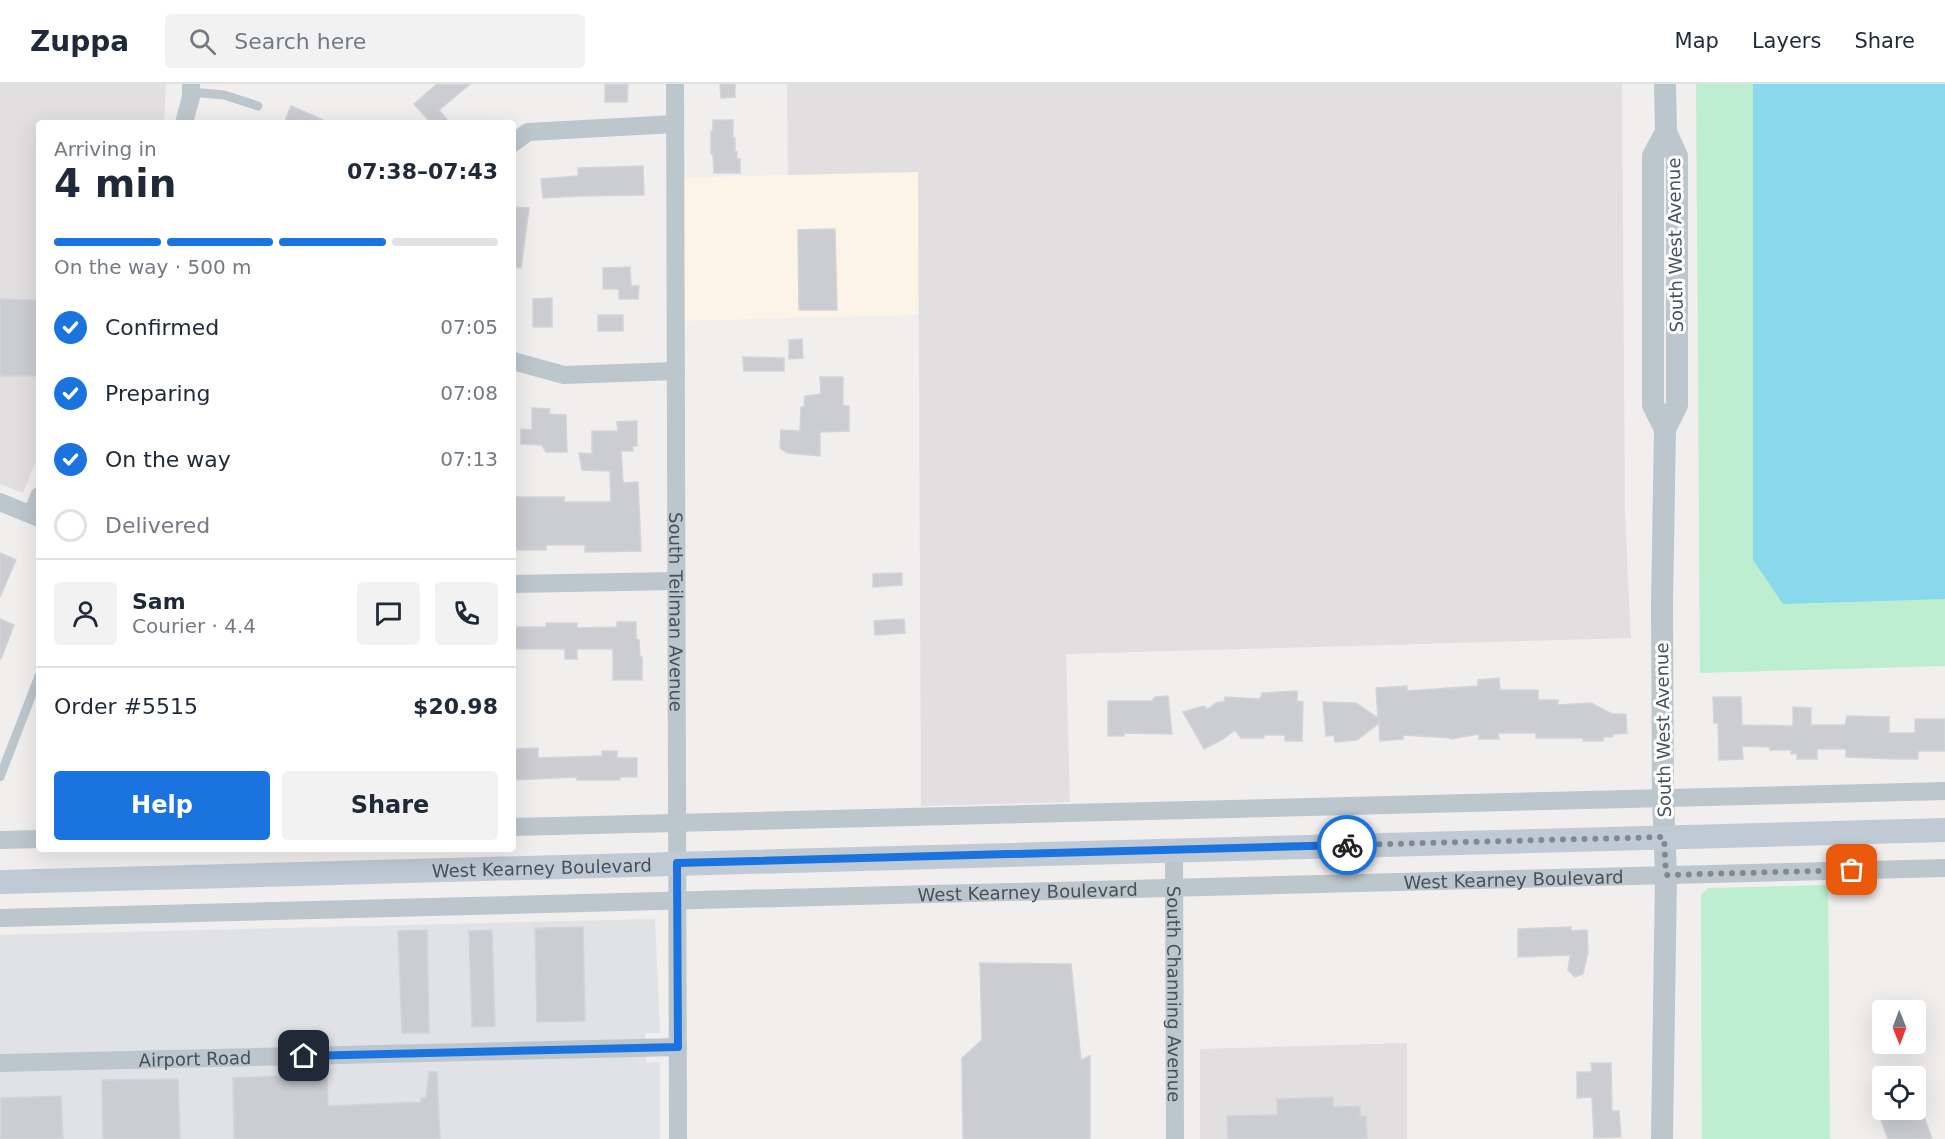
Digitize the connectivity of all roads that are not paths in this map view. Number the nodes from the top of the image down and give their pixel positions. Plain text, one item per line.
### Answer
1 (675, 84) edge
2 (1665, 84) edge
3 (191, 88) edge
4 (258, 106) dead end
5 (185, 120) edge
6 (675, 124) junction
7 (516, 141) edge
8 (516, 362) edge
9 (676, 371) junction
10 (0, 502) edge
11 (35, 516) edge
12 (676, 581) junction
13 (516, 584) edge
14 (36, 684) edge
15 (0, 777) edge
16 (1945, 791) edge
17 (1663, 798) junction
18 (677, 823) junction
19 (516, 828) edge
20 (1945, 830) edge
21 (1664, 837) junction
22 (36, 839) edge
23 (0, 840) edge
24 (1174, 850) junction
25 (677, 863) junction
26 (1945, 868) edge
27 (1666, 875) junction
28 (0, 882) edge
29 (1174, 888) junction
30 (677, 901) junction
31 (0, 918) edge
32 (678, 1047) junction
33 (0, 1063) edge
34 (678, 1139) edge
35 (1175, 1139) edge
36 (1662, 1139) edge

1 - 6 street, South Teilman Avenue
2 - 17 street, South West Avenue
3 - 4 lane
3 - 5 street
6 - 7 street
6 - 9 street, South Teilman Avenue
8 - 9 street
9 - 12 street, South Teilman Avenue
10 - 11 street
12 - 13 street
12 - 18 street, South Teilman Avenue
14 - 15 lane
16 - 17 street
17 - 18 street
17 - 21 street, South West Avenue
18 - 19 street
18 - 25 street, South Teilman Avenue
20 - 21 main road, West Kearney Boulevard
21 - 24 main road, West Kearney Boulevard
21 - 27 street, South West Avenue
22 - 23 street
24 - 25 main road, West Kearney Boulevard
24 - 29 street, South Channing Avenue
25 - 28 main road, West Kearney Boulevard
25 - 30 street, South Teilman Avenue
26 - 27 street, West Kearney Boulevard
27 - 29 street, West Kearney Boulevard
27 - 36 street, South West Avenue
29 - 30 street, West Kearney Boulevard
29 - 35 street, South Channing Avenue
30 - 31 street, West Kearney Boulevard
30 - 32 street, South Teilman Avenue
32 - 33 street, Airport Road
32 - 34 street, South Teilman Avenue

